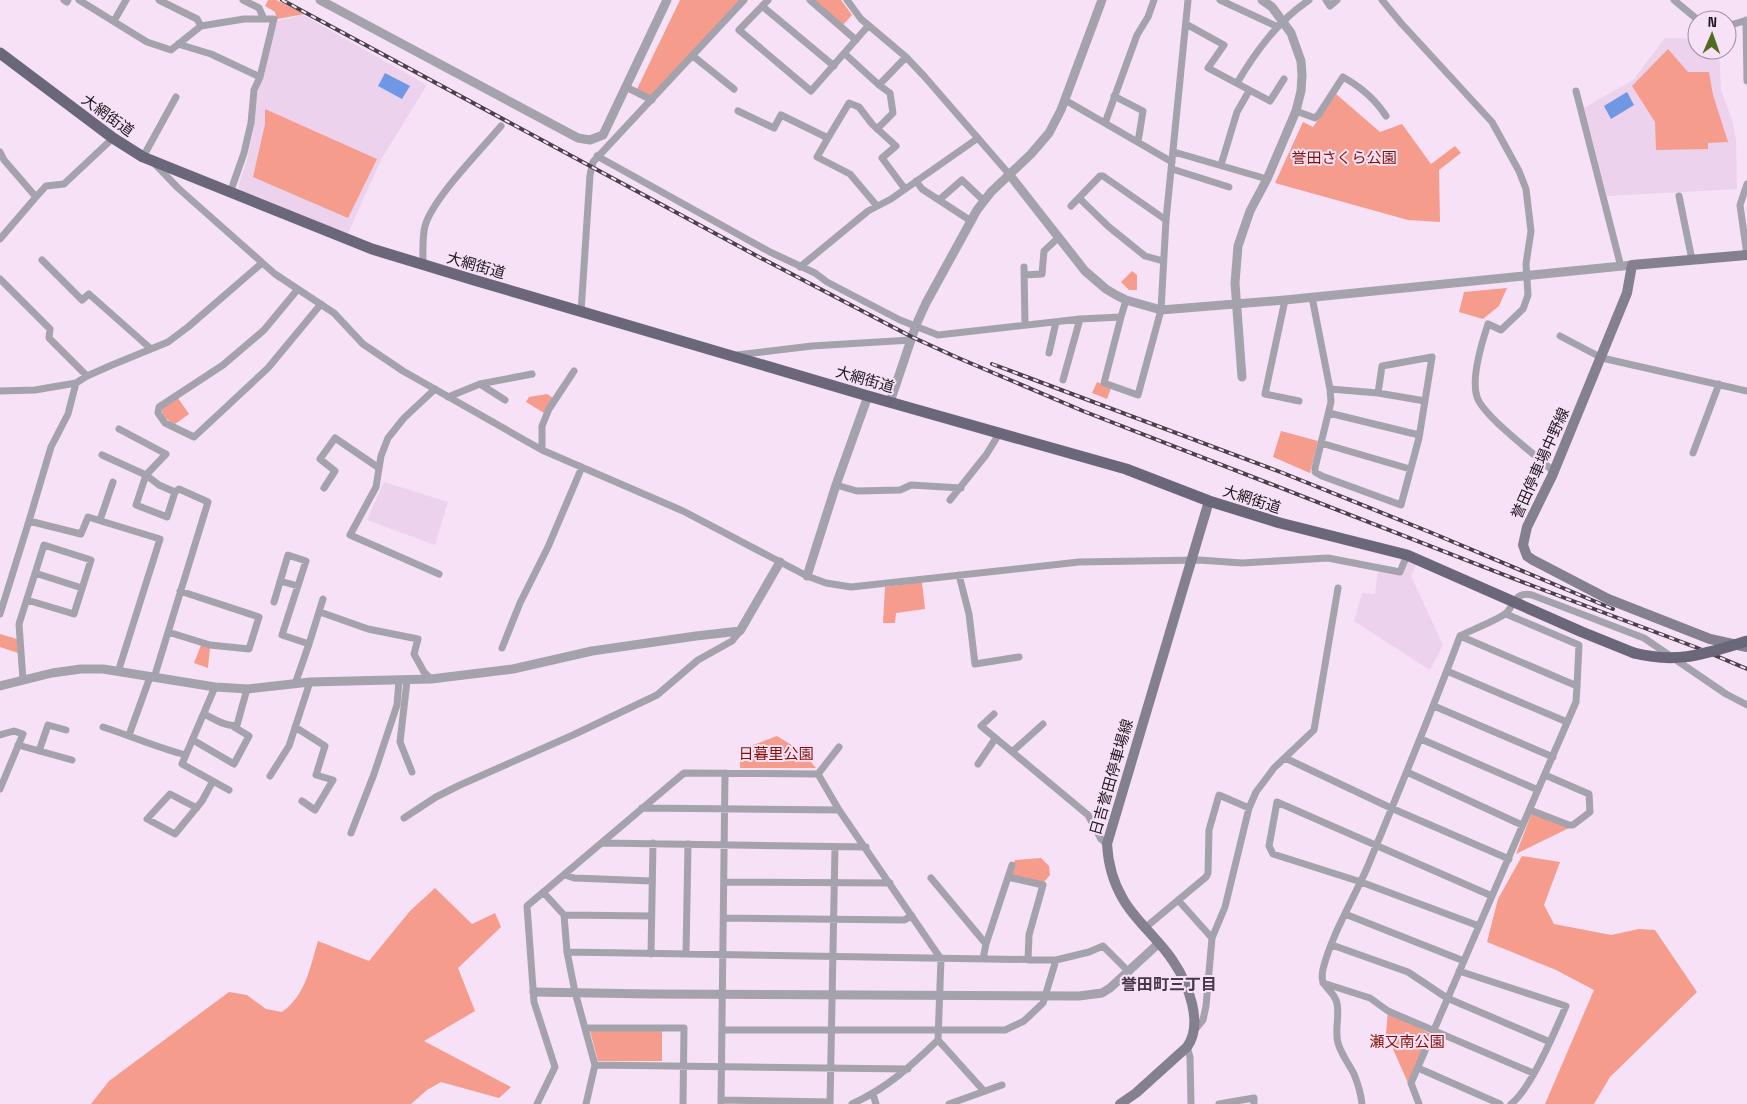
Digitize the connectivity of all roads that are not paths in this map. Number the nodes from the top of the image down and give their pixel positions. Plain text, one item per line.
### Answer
1 (79, 0) edge
2 (126, 0) edge
3 (159, 0) edge
4 (243, 0) edge
5 (320, 0) edge
6 (667, 0) edge
7 (744, 0) edge
8 (768, 0) edge
9 (810, 0) edge
10 (847, 0) edge
11 (1102, 0) edge
12 (1154, 0) edge
13 (1188, 0) edge
14 (1220, 0) edge
15 (1262, 0) edge
16 (1309, 0) edge
17 (1326, 0) edge
18 (1337, 0) edge
19 (1382, 0) edge
20 (1674, 0) edge
21 (762, 6) junction
22 (1687, 11) edge
23 (264, 19) junction
24 (1746, 20) edge
25 (114, 21) junction
26 (1186, 24) junction
27 (1280, 24) junction
28 (200, 26) junction
29 (868, 26) junction
30 (1746, 38) edge
31 (856, 40) junction
32 (178, 44) junction
33 (0, 53) edge
34 (845, 54) junction
35 (693, 56) junction
36 (906, 57) junction
37 (834, 66) junction
38 (260, 77) junction
39 (1284, 79) dead end
40 (1747, 81) edge
41 (1236, 82) junction
42 (879, 84) junction
43 (626, 87) junction
44 (734, 89) dead end
45 (1576, 90) dead end
46 (1249, 91) junction
47 (1114, 96) junction
48 (176, 97) dead end
49 (652, 100) junction
50 (1065, 100) junction
51 (738, 111) dead end
52 (1296, 111) junction
53 (1386, 116) dead end
54 (1105, 122) junction
55 (501, 126) dead end
56 (877, 129) junction
57 (113, 138) junction
58 (828, 138) junction
59 (978, 138) junction
60 (1138, 142) junction
61 (0, 152) edge
62 (1174, 152) junction
63 (597, 156) junction
64 (148, 159) junction
65 (1172, 166) junction
66 (1221, 166) junction
67 (1009, 174) junction
68 (1267, 179) junction
69 (916, 181) junction
70 (1747, 184) edge
71 (1229, 187) dead end
72 (905, 189) junction
73 (230, 192) junction
74 (1679, 196) dead end
75 (36, 197) junction
76 (1079, 198) junction
77 (939, 200) junction
78 (984, 201) junction
79 (878, 206) junction
80 (1071, 206) dead end
81 (1166, 220) junction
82 (971, 221) junction
83 (1058, 238) junction
84 (0, 239) edge
85 (1747, 255) edge
86 (42, 260) dead end
87 (1692, 260) junction
88 (1163, 262) junction
89 (262, 263) junction
90 (423, 264) junction
91 (1632, 265) junction
92 (1621, 266) junction
93 (800, 267) junction
94 (1526, 275) junction
95 (0, 279) edge
96 (298, 289) junction
97 (1312, 297) junction
98 (1126, 300) junction
99 (1285, 300) junction
100 (321, 304) junction
101 (1236, 304) junction
102 (1161, 310) junction
103 (582, 312) junction
104 (1121, 317) junction
105 (1080, 318) junction
106 (1056, 322) junction
107 (1025, 324) junction
108 (916, 325) junction
109 (1560, 336) dead end
110 (911, 340) junction
111 (150, 349) junction
112 (1049, 353) dead end
113 (735, 356) junction
114 (1602, 358) junction
115 (574, 371) dead end
116 (532, 374) dead end
117 (87, 376) junction
118 (1242, 376) dead end
119 (1064, 380) dead end
120 (76, 383) junction
121 (480, 384) junction
122 (1720, 384) junction
123 (434, 389) junction
124 (1330, 389) junction
125 (0, 391) edge
126 (1747, 391) edge
127 (1378, 392) junction
128 (868, 396) junction
129 (448, 397) junction
130 (505, 400) dead end
131 (1298, 401) dead end
132 (1425, 401) junction
133 (890, 402) junction
134 (1329, 413) junction
135 (119, 429) dead end
136 (999, 434) junction
137 (1420, 435) junction
138 (1321, 443) junction
139 (542, 450) junction
140 (1692, 454) dead end
141 (102, 455) dead end
142 (582, 467) junction
143 (379, 468) junction
144 (1410, 469) junction
145 (1554, 472) junction
146 (146, 475) junction
147 (113, 482) dead end
148 (836, 485) junction
149 (324, 488) dead end
150 (961, 488) junction
151 (175, 492) junction
152 (950, 500) dead end
153 (1209, 501) junction
154 (100, 520) junction
155 (29, 521) junction
156 (1407, 555) junction
157 (1190, 561) junction
158 (780, 562) junction
159 (35, 573) junction
160 (439, 574) dead end
161 (960, 575) junction
162 (807, 576) junction
163 (280, 581) junction
164 (298, 586) junction
165 (82, 588) junction
166 (1338, 588) dead end
167 (180, 591) junction
168 (323, 599) dead end
169 (27, 600) junction
170 (1513, 601) junction
171 (274, 602) dead end
172 (320, 612) junction
173 (0, 614) edge
174 (1506, 614) junction
175 (168, 632) junction
176 (740, 632) junction
177 (1460, 636) junction
178 (1747, 641) edge
179 (309, 644) junction
180 (1747, 647) edge
181 (502, 648) dead end
182 (1020, 657) dead end
183 (1447, 670) junction
184 (118, 672) junction
185 (152, 677) junction
186 (23, 680) junction
187 (431, 680) junction
188 (403, 681) junction
189 (310, 682) junction
190 (295, 684) junction
191 (0, 686) edge
192 (1577, 686) junction
193 (215, 687) junction
194 (247, 689) junction
195 (1747, 705) edge
196 (1434, 706) junction
197 (204, 714) junction
198 (994, 714) dead end
199 (1567, 722) junction
200 (1044, 724) dead end
201 (234, 726) junction
202 (103, 727) dead end
203 (296, 727) junction
204 (66, 730) dead end
205 (0, 735) edge
206 (128, 735) junction
207 (1421, 738) junction
208 (995, 739) junction
209 (193, 740) junction
210 (18, 745) junction
211 (839, 747) dead end
212 (39, 751) junction
213 (1012, 752) junction
214 (186, 756) junction
215 (1552, 757) junction
216 (1285, 758) junction
217 (72, 760) dead end
218 (978, 764) dead end
219 (412, 772) dead end
220 (1408, 772) junction
221 (726, 773) junction
222 (818, 774) junction
223 (1545, 775) junction
224 (270, 776) dead end
225 (213, 781) junction
226 (0, 789) edge
227 (229, 790) dead end
228 (1538, 790) junction
229 (302, 801) dead end
230 (197, 808) junction
231 (642, 808) junction
232 (1249, 808) junction
233 (1392, 808) junction
234 (725, 809) junction
235 (839, 810) junction
236 (1530, 810) junction
237 (404, 818) dead end
238 (1522, 825) junction
239 (351, 833) dead end
240 (602, 843) junction
241 (653, 843) junction
242 (688, 844) junction
243 (1107, 844) junction
244 (725, 845) junction
245 (1376, 845) junction
246 (835, 846) junction
247 (866, 847) junction
248 (1509, 858) junction
249 (1012, 865) dead end
250 (565, 874) junction
251 (1008, 877) junction
252 (931, 878) dead end
253 (652, 881) junction
254 (724, 882) junction
255 (834, 882) junction
256 (890, 882) junction
257 (1361, 882) junction
258 (543, 892) junction
259 (1492, 896) junction
260 (1178, 900) junction
261 (1345, 914) junction
262 (564, 915) junction
263 (651, 916) junction
264 (912, 916) junction
265 (724, 918) junction
266 (833, 919) junction
267 (1479, 926) junction
268 (1146, 927) junction
269 (1212, 938) junction
270 (1159, 943) junction
271 (986, 944) junction
272 (1332, 946) junction
273 (568, 952) junction
274 (650, 954) junction
275 (686, 954) junction
276 (723, 955) junction
277 (832, 957) junction
278 (941, 959) junction
279 (983, 959) junction
280 (1028, 960) junction
281 (1056, 960) junction
282 (1464, 960) junction
283 (1129, 972) junction
284 (1459, 972) junction
285 (1322, 982) junction
286 (534, 992) junction
287 (575, 992) junction
288 (723, 994) junction
289 (832, 995) junction
290 (939, 995) junction
291 (1045, 996) junction
292 (1447, 998) junction
293 (585, 1028) junction
294 (722, 1030) junction
295 (831, 1030) junction
296 (939, 1031) junction
297 (1194, 1031) junction
298 (1433, 1032) junction
299 (938, 1040) junction
300 (1550, 1042) junction
301 (1187, 1047) junction
302 (595, 1065) junction
303 (684, 1066) junction
304 (722, 1066) junction
305 (831, 1068) junction
306 (1418, 1068) junction
307 (908, 1069) junction
308 (1533, 1073) junction
309 (1002, 1085) dead end
310 (984, 1091) junction
311 (873, 1094) junction
312 (721, 1102) edge
313 (830, 1103) edge
314 (537, 1104) edge
315 (586, 1104) edge
316 (683, 1104) edge
317 (852, 1104) edge
318 (876, 1104) edge
319 (949, 1104) edge
320 (1120, 1104) edge
321 (1191, 1104) edge
322 (1219, 1104) edge
323 (1254, 1104) edge
324 (1362, 1104) edge
325 (1419, 1104) edge
326 (1500, 1104) edge
327 (1511, 1104) edge

1 - 25 street
2 - 25 street
3 - 28 street
4 - 23 street
5 - 43 street
6 - 43 street
7 - 35 street
8 - 21 street
9 - 31 street
10 - 29 street
11 - 50 street
12 - 47 street
13 - 26 street
14 - 27 street
15 - 27 street
16 - 27 street
17 - 18 street
19 - 94 street
20 - 22 street
21 - 37 street
21 - 37 street
23 - 28 street
23 - 38 street
24 - 30 street
25 - 32 street
26 - 41 street
26 - 62 street
27 - 41 street
27 - 52 street
28 - 32 street
29 - 31 street
29 - 36 street
30 - 40 street
31 - 34 street
32 - 38 street
33 - 57 main road, 大網街道
34 - 37 street
34 - 42 street
35 - 44 street
35 - 49 street
36 - 42 street
36 - 59 street
38 - 73 street
39 - 46 street
41 - 46 street
42 - 56 street
43 - 49 street
45 - 92 street
46 - 66 street
47 - 54 street
47 - 60 street
48 - 64 street
49 - 63 street
50 - 54 street
50 - 67 street
51 - 58 street
52 - 53 street
52 - 68 street
54 - 60 street
55 - 90 street
56 - 58 street
56 - 72 street
57 - 64 main road, 大網街道
57 - 75 street
58 - 79 street
59 - 67 street
59 - 69 street
60 - 65 street
61 - 75 street
62 - 65 street
62 - 66 street
63 - 93 street
63 - 103 street
64 - 73 main road, 大網街道
64 - 89 street
65 - 71 street
65 - 81 street
66 - 68 street
67 - 78 street
67 - 83 street
68 - 101 street
69 - 72 street
69 - 77 street
70 - 85 street
72 - 79 street
73 - 90 main road, 大網街道
74 - 87 street
75 - 84 street
76 - 80 street
76 - 81 street
76 - 88 street
77 - 78 street
77 - 82 street
78 - 82 street
79 - 93 street
81 - 88 street
82 - 108 street
83 - 98 street
83 - 107 street
85 - 87 main road
86 - 111 street
87 - 91 main road
88 - 102 street
89 - 96 street
89 - 111 street
90 - 103 main road, 大網街道
91 - 92 street
91 - 114 main road, 誉田停車場中野線
92 - 94 street
93 - 108 street
94 - 97 street
94 - 145 street
95 - 117 street
96 - 100 street
96 - 100 street
97 - 99 street
97 - 124 street
98 - 102 street
98 - 104 street
99 - 101 street
99 - 131 street
100 - 123 street
101 - 102 street
101 - 118 street
102 - 104 street
103 - 113 main road, 大網街道
104 - 105 street
105 - 106 street
105 - 119 street
106 - 107 street
106 - 112 street
107 - 108 street
108 - 110 street
109 - 114 street
110 - 113 street
110 - 133 street
111 - 117 street
113 - 128 main road, 大網街道
114 - 122 street
114 - 145 main road, 誉田停車場中野線
115 - 139 street
116 - 121 street
117 - 120 street
120 - 125 street
120 - 155 street
121 - 129 street
121 - 130 street
122 - 126 street
122 - 140 street
123 - 129 street
123 - 143 street
124 - 127 street
124 - 134 street
127 - 132 street
127 - 132 street
128 - 133 main road, 大網街道
128 - 148 street
129 - 139 street
132 - 137 street
133 - 136 main road, 大網街道
134 - 137 street
134 - 138 street
135 - 146 street
136 - 150 street
136 - 153 main road, 大網街道
137 - 144 street
138 - 144 street
138 - 144 street
139 - 142 street
141 - 146 street
142 - 158 street
142 - 181 street
143 - 149 street
143 - 160 street
145 - 180 main road, 誉田停車場中野線
146 - 151 street
146 - 151 street
147 - 154 street
148 - 150 street
148 - 162 street
150 - 152 street
151 - 167 street
153 - 156 main road, 大網街道
153 - 157 main road, 日吉誉田停車場線
154 - 155 street
154 - 184 street
155 - 173 street
156 - 157 street
156 - 170 main road, 大網街道
157 - 161 street
157 - 243 main road, 日吉誉田停車場線
158 - 162 street
158 - 176 street
159 - 165 street
159 - 165 street
159 - 169 street
161 - 162 street
161 - 182 street
163 - 164 street
163 - 164 street
163 - 171 street
164 - 179 street
165 - 169 street
166 - 216 street
167 - 175 street
167 - 175 street
168 - 172 street
169 - 186 street
170 - 174 street
170 - 178 main road, 大網街道, bridge
170 - 195 street
172 - 179 street
172 - 187 street
174 - 177 street
174 - 192 street
175 - 185 street
176 - 187 street
176 - 237 street
177 - 183 street
177 - 192 street
179 - 190 street
183 - 196 street
183 - 199 street
184 - 185 street
184 - 186 street
185 - 193 street
185 - 206 street
186 - 191 street
187 - 188 street
188 - 189 street
188 - 219 street
188 - 239 street
189 - 190 street
189 - 203 street
190 - 194 street
192 - 199 street
193 - 194 street
193 - 197 street
194 - 201 street
196 - 207 street
196 - 215 street
197 - 201 street
197 - 209 street
198 - 208 street
199 - 215 street
200 - 213 street
201 - 209 street
202 - 206 street
203 - 224 street
203 - 229 street
204 - 212 street
205 - 210 street
206 - 214 street
207 - 220 street
207 - 228 street
208 - 213 street
208 - 218 street
209 - 214 street
210 - 212 street
210 - 226 street
211 - 222 street
212 - 217 street
213 - 243 street
214 - 225 street
215 - 223 street
216 - 232 street
216 - 233 street
220 - 233 street
220 - 238 street
221 - 222 street
221 - 231 street
221 - 234 street
222 - 235 street
223 - 228 street
223 - 236 street
225 - 227 street
225 - 230 street
228 - 236 street
230 - 230 street
231 - 234 street
231 - 240 street
232 - 260 street
232 - 269 street
233 - 245 street
233 - 248 street
234 - 235 street
234 - 244 street
235 - 247 street
236 - 238 street
238 - 248 street
240 - 241 street
240 - 250 street
241 - 242 street
241 - 253 street
242 - 244 street
242 - 275 street
243 - 268 main road, 日吉誉田停車場線
244 - 246 street
244 - 254 street
245 - 257 street
245 - 257 street
245 - 259 street
246 - 247 street
246 - 255 street
247 - 256 street
248 - 259 street
249 - 251 street
250 - 253 street
250 - 258 street
251 - 271 street
251 - 280 street
252 - 271 street
253 - 263 street
254 - 255 street
254 - 265 street
255 - 256 street
255 - 266 street
256 - 264 street
257 - 261 street
257 - 267 street
258 - 262 street
258 - 286 street
259 - 267 street
260 - 268 street
260 - 269 street
261 - 272 street
261 - 282 street
262 - 263 street
262 - 273 street
263 - 274 street
264 - 266 street
264 - 278 street
265 - 266 street
265 - 276 street
266 - 277 street
267 - 282 street
268 - 270 main road, 日吉誉田停車場線
269 - 297 street
270 - 283 street
270 - 297 main road, 日吉誉田停車場線
271 - 279 street
272 - 285 street
272 - 292 street
273 - 274 street
273 - 287 street
274 - 275 street
275 - 276 street
276 - 277 street
276 - 288 street
277 - 278 street
277 - 289 street
278 - 279 street
278 - 290 street
279 - 280 street
280 - 281 street
281 - 283 street
281 - 291 street
282 - 284 street
283 - 291 street
284 - 292 street
284 - 300 street
285 - 298 street
285 - 324 street
286 - 287 street
286 - 314 street
287 - 288 street
287 - 293 street
288 - 289 street
288 - 294 street
289 - 290 street
289 - 295 street
290 - 291 street
290 - 296 street
291 - 296 street
292 - 298 street
292 - 300 street
293 - 302 street
293 - 303 street
294 - 295 street
294 - 304 street
295 - 296 street
295 - 305 street
296 - 299 street
297 - 301 main road, 日吉誉田停車場線
298 - 306 street
298 - 308 street
299 - 307 street
299 - 310 street
300 - 308 street
301 - 320 main road, 日吉誉田停車場線
301 - 321 street
302 - 303 street
302 - 315 street
303 - 304 street
303 - 316 street
304 - 305 street
304 - 312 street
305 - 307 street
305 - 313 street
306 - 325 street
306 - 326 street
307 - 311 street
308 - 327 street
309 - 310 street
310 - 319 street
311 - 317 street
311 - 318 street
312 - 313 street
322 - 323 street

